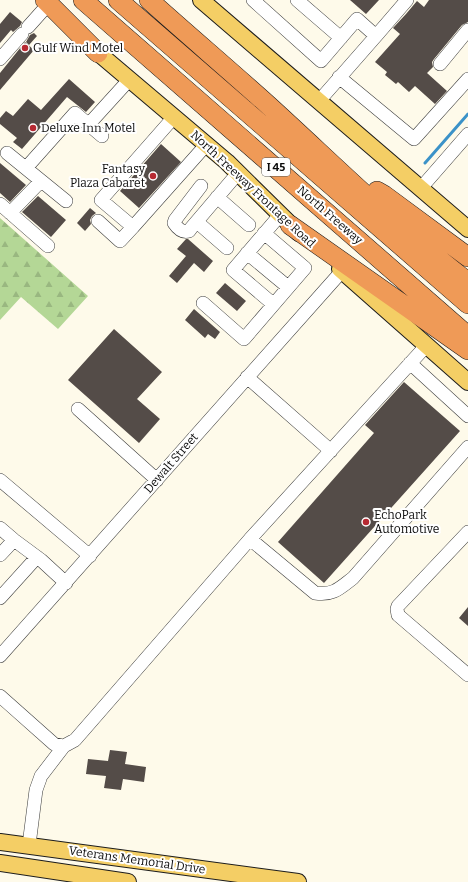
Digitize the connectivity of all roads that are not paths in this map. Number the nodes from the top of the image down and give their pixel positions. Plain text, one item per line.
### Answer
1 (83, 0) edge
2 (118, 0) edge
3 (149, 0) edge
4 (201, 0) edge
5 (253, 0) edge
6 (296, 0) edge
7 (407, 0) edge
8 (42, 3) edge
9 (468, 30) edge
10 (376, 36) junction
11 (340, 38) junction
12 (98, 52) joint
13 (0, 59) edge
14 (440, 64) dead end
15 (339, 77) junction
16 (468, 79) edge
17 (130, 80) junction
18 (319, 101) junction
19 (174, 117) junction
20 (89, 124) junction
21 (468, 134) edge
22 (102, 136) dead end
23 (206, 145) junction
24 (7, 153) dead end
25 (26, 168) junction
26 (338, 170) junction
27 (238, 173) junction
28 (41, 180) junction
29 (201, 186) dead end
30 (421, 188) junction
31 (217, 197) junction
32 (66, 201) dead end
33 (0, 204) edge
34 (10, 213) junction
35 (285, 220) junction
36 (98, 221) dead end
37 (197, 222) junction
38 (249, 224) dead end
39 (133, 227) junction
40 (468, 229) edge
41 (264, 233) junction
42 (48, 246) dead end
43 (227, 248) dead end
44 (247, 253) junction
45 (468, 257) edge
46 (342, 271) junction
47 (468, 282) edge
48 (288, 287) junction
49 (203, 303) dead end
50 (273, 304) junction
51 (468, 304) edge
52 (468, 336) edge
53 (426, 346) junction
54 (468, 350) edge
55 (410, 363) junction
56 (247, 377) junction
57 (468, 382) edge
58 (78, 409) dead end
59 (468, 416) edge
60 (468, 447) edge
61 (331, 451) junction
62 (0, 480) edge
63 (156, 480) junction
64 (0, 528) edge
65 (468, 532) edge
66 (250, 538) junction
67 (14, 540) junction
68 (0, 555) edge
69 (90, 556) junction
70 (37, 557) junction
71 (66, 583) junction
72 (0, 598) edge
73 (0, 656) edge
74 (468, 675) edge
75 (0, 696) edge
76 (64, 746) junction
77 (0, 842) edge
78 (29, 845) junction
79 (86, 853) junction
80 (0, 863) edge
81 (83, 875) junction
82 (128, 882) edge
83 (298, 882) edge

1 - 52 highway, North Freeway / I 45
2 - 51 highway, North Freeway
3 - 26 highway
4 - 18 main road
5 - 11 street
6 - 11 street
7 - 10 street
8 - 12 highway
8 - 13 street
9 - 14 street
10 - 11 street
10 - 15 street
12 - 17 main road, North Freeway Frontage Road
15 - 16 street
15 - 18 street
17 - 19 main road, North Freeway Frontage Road
17 - 20 street
18 - 30 main road
19 - 23 main road, North Freeway Frontage Road
19 - 39 street
20 - 22 street
20 - 25 street
21 - 30 street
23 - 27 main road, North Freeway Frontage Road
23 - 39 street
24 - 25 street
25 - 28 street
26 - 45 highway
26 - 47 highway
27 - 31 street
27 - 35 main road, North Freeway Frontage Road
28 - 32 street
28 - 34 street
29 - 37 street
30 - 40 main road
31 - 37 street
31 - 38 street
33 - 34 street
34 - 42 street
35 - 41 street
35 - 46 main road, North Freeway Frontage Road
35 - 54 highway
36 - 39 street
37 - 43 street
41 - 44 street
41 - 48 street
44 - 48 street
44 - 50 street
46 - 53 main road, North Freeway Frontage Road
46 - 56 street, Dewalt Street
48 - 50 street
49 - 50 street
53 - 55 street
53 - 57 main road, North Freeway Frontage Road
55 - 59 street
55 - 61 street
56 - 61 street
56 - 63 street, Dewalt Street
58 - 63 street
60 - 66 street
61 - 66 street
62 - 69 street
63 - 69 street, Dewalt Street
64 - 67 street
65 - 74 street
66 - 76 street
67 - 68 street
67 - 70 street
69 - 71 street, Dewalt Street
70 - 71 street
70 - 72 street
71 - 73 street, Dewalt Street
75 - 76 street
76 - 78 street
77 - 78 main road, Veterans Memorial Drive
78 - 79 main road, Veterans Memorial Drive
79 - 81 main road
79 - 83 main road, Veterans Memorial Drive
80 - 81 main road, Veterans Memorial Drive
81 - 82 main road, Veterans Memorial Drive

